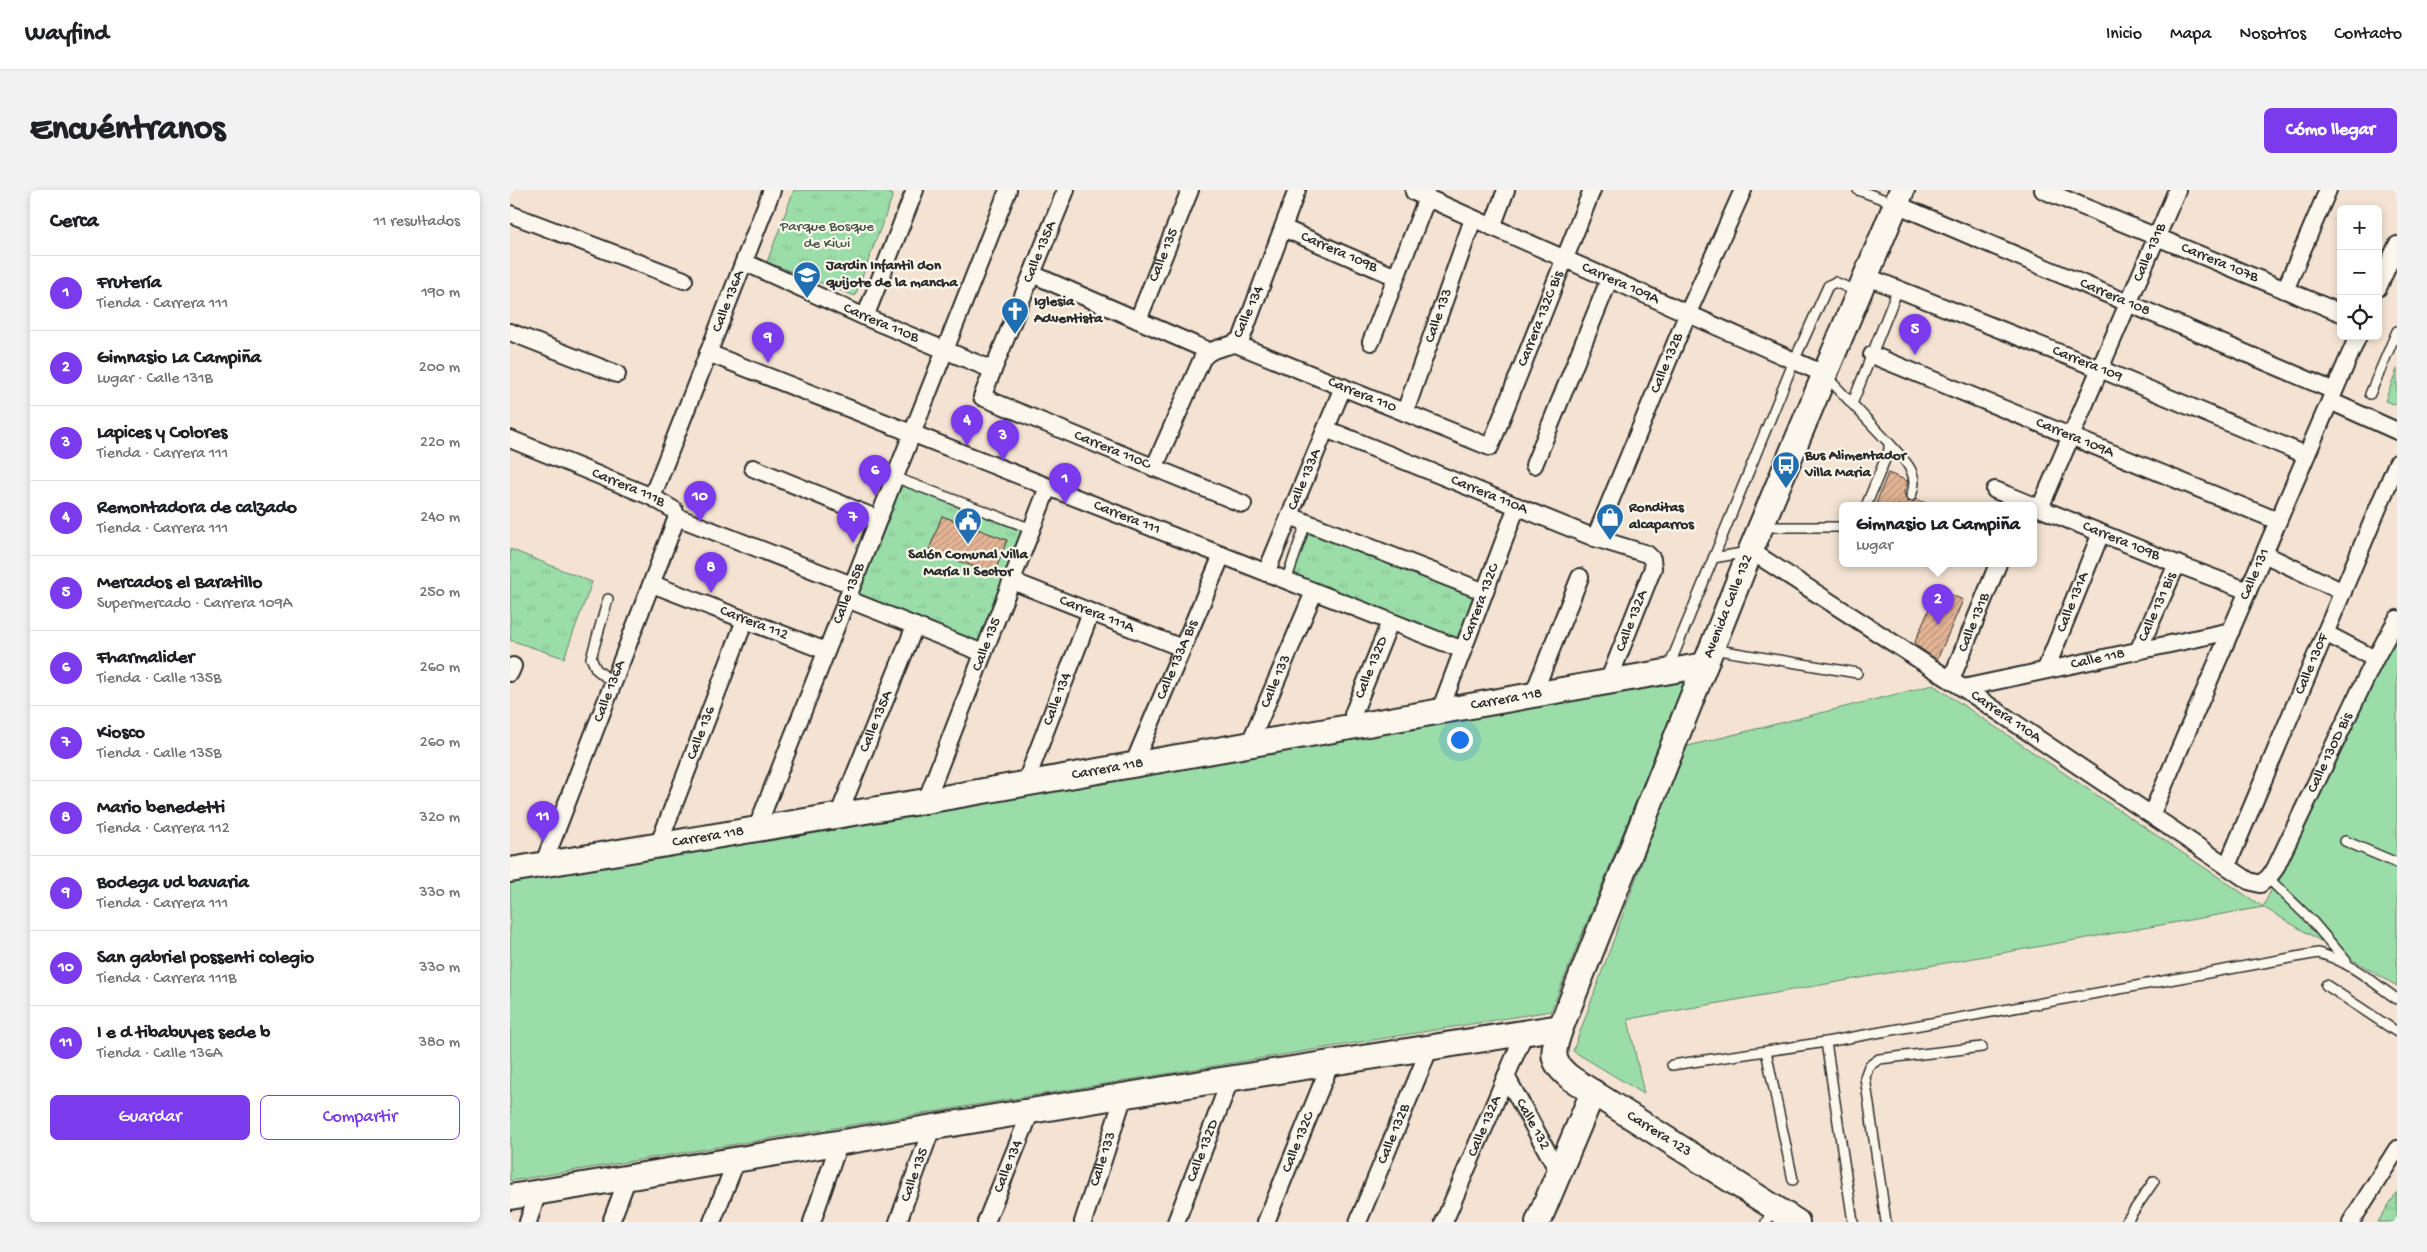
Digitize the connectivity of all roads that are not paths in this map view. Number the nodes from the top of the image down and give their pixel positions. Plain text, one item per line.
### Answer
1 (772, 190) edge
2 (915, 190) edge
3 (1008, 190) edge
4 (1066, 190) edge
5 (1190, 190) edge
6 (1296, 190) edge
7 (1506, 190) edge
8 (1592, 190) edge
9 (1743, 190) edge
10 (1858, 190) edge
11 (2043, 190) edge
12 (2177, 190) edge
13 (2328, 190) edge
14 (1419, 193) edge
15 (1899, 197) edge
16 (510, 214) edge
17 (1473, 219) junction
18 (1492, 227) junction
19 (1283, 228) junction
20 (2156, 238) junction
21 (2397, 245) edge
22 (1563, 258) junction
23 (744, 262) junction
24 (2392, 271) edge
25 (1032, 274) junction
26 (1396, 277) junction
27 (684, 280) dead end
28 (1609, 280) junction
29 (2382, 283) edge
30 (1862, 284) junction
31 (1898, 289) junction
32 (2285, 290) junction
33 (2129, 303) junction
34 (2337, 311) edge
35 (1687, 315) junction
36 (865, 317) junction
37 (1138, 320) junction
38 (510, 332) edge
39 (2397, 332) edge
40 (2356, 340) edge
41 (1371, 342) dead end
42 (1236, 344) junction
43 (945, 349) junction
44 (1209, 351) junction
45 (708, 352) junction
46 (1872, 355) junction
47 (1794, 361) junction
48 (2100, 369) junction
49 (993, 370) junction
50 (617, 374) dead end
51 (1824, 374) junction
52 (1343, 387) junction
53 (2370, 394) dead end
54 (2332, 396) junction
55 (982, 398) joint
56 (1852, 404) junction
57 (1405, 412) junction
58 (1326, 429) junction
59 (2397, 432) edge
60 (911, 434) junction
61 (2072, 435) junction
62 (510, 439) edge
63 (1889, 444) junction
64 (1490, 447) joint
65 (2306, 455) junction
66 (2397, 463) edge
67 (1534, 465) dead end
68 (753, 468) dead end
69 (1154, 468) junction
70 (894, 477) junction
71 (1048, 487) junction
72 (1995, 490) dead end
73 (1911, 496) dead end
74 (652, 497) junction
75 (1868, 502) edge
76 (2019, 502) edge
77 (1243, 504) dead end
78 (1518, 506) junction
79 (2037, 507) edge
80 (2040, 508) junction
81 (1290, 516) junction
82 (677, 517) junction
83 (878, 519) junction
84 (2278, 521) junction
85 (1306, 523) junction
86 (1760, 527) junction
87 (1839, 527) edge
88 (1032, 529) junction
89 (2101, 533) junction
90 (1595, 538) junction
91 (1751, 551) junction
92 (2264, 554) junction
93 (1222, 556) junction
94 (1713, 558) junction
95 (1652, 560) joint
96 (2177, 564) junction
97 (1997, 567) edge
98 (1266, 573) junction
99 (1580, 577) dead end
100 (1012, 581) junction
101 (1286, 581) junction
102 (652, 584) junction
103 (2248, 590) junction
104 (849, 592) junction
105 (1314, 592) junction
106 (1485, 592) junction
107 (2343, 592) junction
108 (608, 599) dead end
109 (1091, 612) junction
110 (2397, 619) edge
111 (745, 620) junction
112 (1390, 622) junction
113 (915, 626) junction
114 (2231, 631) junction
115 (2326, 633) junction
116 (1182, 648) junction
117 (1462, 650) junction
118 (826, 652) junction
119 (2138, 652) junction
120 (983, 653) junction
121 (1709, 657) junction
122 (2375, 659) junction
123 (2046, 669) junction
124 (1667, 672) junction
125 (1857, 673) dead end
126 (1608, 682) junction
127 (614, 683) junction
128 (1957, 684) junction
129 (1533, 695) junction
130 (1444, 700) dead end
131 (1353, 714) dead end
132 (1249, 744) junction
133 (1133, 765) junction
134 (1025, 784) junction
135 (926, 802) junction
136 (2152, 813) junction
137 (838, 816) junction
138 (756, 830) junction
139 (2345, 841) dead end
140 (658, 846) junction
141 (2397, 863) edge
142 (543, 865) junction
143 (2227, 866) junction
144 (510, 870) edge
145 (2264, 881) junction
146 (2349, 964) junction
147 (2326, 985) dead end
148 (2397, 999) edge
149 (1561, 1027) junction
150 (1525, 1032) junction
151 (2397, 1032) edge
152 (1826, 1042) junction
153 (1430, 1047) junction
154 (1982, 1047) dead end
155 (1766, 1051) junction
156 (1331, 1062) junction
157 (1672, 1065) dead end
158 (1506, 1076) junction
159 (1230, 1080) junction
160 (1593, 1092) junction
161 (1124, 1095) junction
162 (1030, 1111) junction
163 (932, 1127) junction
164 (839, 1143) junction
165 (2397, 1149) edge
166 (737, 1160) junction
167 (1559, 1173) junction
168 (628, 1177) junction
169 (1793, 1180) dead end
170 (2154, 1181) dead end
171 (538, 1192) junction
172 (510, 1197) edge
173 (1770, 1215) edge
174 (528, 1222) edge
175 (611, 1222) edge
176 (712, 1222) edge
177 (812, 1222) edge
178 (898, 1222) edge
179 (986, 1222) edge
180 (1083, 1222) edge
181 (1176, 1222) edge
182 (1266, 1222) edge
183 (1358, 1222) edge
184 (1444, 1222) edge
185 (1538, 1222) edge
186 (1797, 1222) edge
187 (1853, 1222) edge
188 (1886, 1222) edge
189 (2126, 1222) edge
190 (2351, 1222) edge

1 - 23 street, Calle 136A
2 - 36 street
3 - 43 street, Calle 135B
4 - 25 street, Calle 135A
5 - 37 street, Calle 135
6 - 19 street, Calle 134
7 - 18 street
8 - 22 street, Carrera 132C Bis
9 - 35 street, Calle 132B
10 - 15 lane
11 - 20 street, Carrera 107B
12 - 20 street, Calle 131B
13 - 32 street
14 - 17 street, Carrera 109A
14 - 26 street
15 - 30 street, Avenida Calle 132
15 - 33 street, Carrera 108
16 - 27 street
17 - 18 street, Carrera 109A
17 - 57 street, Calle 133
18 - 22 street, Carrera 109A
19 - 26 street, Carrera 109B
19 - 42 street, Calle 134
20 - 32 street, Carrera 107B
20 - 33 street, Calle 131B
21 - 24 street
22 - 28 street, Carrera 109A
22 - 64 street, Carrera 132C Bis
23 - 36 street, Carrera 110B
23 - 45 street, Calle 136A
24 - 29 street
25 - 37 street
25 - 49 street, Calle 135A
26 - 41 street
28 - 35 street, Carrera 109A
28 - 67 street
30 - 31 street, Carrera 109
30 - 47 lane
30 - 51 street, Avenida Calle 132
31 - 46 lane
31 - 48 street, Carrera 109
32 - 34 street, Carrera 107B
33 - 48 street, Calle 131B
33 - 54 street, Carrera 108
35 - 47 street, Carrera 109A
35 - 90 street, Calle 132B
36 - 43 street, Carrera 110B
37 - 44 street
38 - 50 street
39 - 53 lane
40 - 54 street, Calle 131
42 - 44 street, Calle 134
42 - 52 street, Carrera 110
43 - 49 street, Carrera 110B
43 - 60 street, Calle 135B
44 - 69 street
45 - 60 street, Carrera 111
45 - 74 street, Calle 136A
46 - 56 lane
46 - 61 street, Carrera 109A
47 - 51 street, Carrera 109A
47 - 94 lane
48 - 61 street, Calle 131B
48 - 65 street, Carrera 109
49 - 55 street, Calle 135A
51 - 56 lane
51 - 86 street, Avenida Calle 132
52 - 57 street, Carrera 110
52 - 58 street, Calle 133A
54 - 59 street, Carrera 108
54 - 65 street, Calle 131
55 - 69 street, Carrera 110C
56 - 63 lane
57 - 64 street, Carrera 110
58 - 78 street, Carrera 110A
58 - 81 street, Calle 133A
60 - 70 street, Calle 135B
60 - 71 street, Carrera 111
61 - 80 street, Calle 131B
61 - 84 street, Carrera 109A
62 - 74 street, Carrera 111B
63 - 73 lane
63 - 75 lane
65 - 84 street, Calle 131
66 - 107 street, Calle 130F
68 - 83 street
69 - 77 street, Carrera 110C
70 - 83 street, Calle 135B
70 - 88 lane
71 - 88 street, Calle 135
71 - 93 street, Carrera 111
72 - 76 street, Carrera 109B
74 - 82 street, Carrera 111B
78 - 90 street, Carrera 110A
78 - 106 street, Carrera 132C
79 - 80 street, Carrera 109B
80 - 89 street, Carrera 109B
81 - 85 street
81 - 98 street, Calle 133A
82 - 102 street, Calle 136A
82 - 104 street, Carrera 111B
83 - 104 street, Calle 135B
84 - 92 street, Calle 131
85 - 101 lane
85 - 106 street
86 - 87 lane
86 - 91 street, Avenida Calle 132
88 - 100 street, Calle 135
89 - 96 street, Carrera 109B
89 - 123 street, Calle 131A
90 - 95 street, Carrera 110A
91 - 94 lane
91 - 121 street, Avenida Calle 132
91 - 128 street, Carrera 110A
92 - 103 street, Calle 131
92 - 107 street
93 - 98 street, Carrera 111
93 - 116 street, Calle 133A Bis
94 - 124 lane
95 - 126 street, Calle 132A
96 - 103 street, Carrera 109B
96 - 119 street, Calle 131 Bis
97 - 128 street, Calle 131B
98 - 101 street, Carrera 111
99 - 129 street
100 - 109 street, Carrera 111A
100 - 120 street, Calle 135
101 - 105 street, Carrera 111
102 - 111 street, Carrera 112
102 - 127 street, Calle 136A
103 - 114 street, Calle 131
104 - 113 street, Carrera 111B
104 - 118 street, Calle 135B
105 - 112 street, Carrera 111
105 - 132 street, Calle 133
106 - 117 street, Carrera 132C
107 - 115 street, Calle 130F
108 - 127 lane
109 - 116 street, Carrera 111A
109 - 134 street, Calle 134
110 - 122 street, Calle 130D Bis
111 - 118 street, Carrera 112
111 - 140 street, Calle 136
112 - 117 street, Carrera 111
112 - 131 street, Calle 132D
113 - 120 street, Carrera 111B
113 - 137 street, Calle 135A
114 - 119 street, Calle 118
114 - 136 street, Calle 131
115 - 122 street
115 - 143 street, Calle 130F
116 - 133 street, Calle 133A Bis
117 - 130 street, Carrera 132C
118 - 138 street, Calle 135B
119 - 123 street, Calle 118
120 - 135 street, Calle 135
121 - 124 street, Carrera 118
121 - 125 lane
121 - 149 street, Avenida Calle 132
122 - 145 street, Calle 130D Bis
123 - 128 street, Calle 118
124 - 126 street, Carrera 118
126 - 129 street, Carrera 118
127 - 142 street, Calle 136A
128 - 136 street, Carrera 110A
129 - 132 street, Carrera 118
132 - 133 street, Carrera 118
133 - 134 street, Carrera 118
134 - 135 street, Carrera 118
135 - 137 street, Carrera 118
136 - 143 street, Carrera 110A
137 - 138 street, Carrera 118
138 - 140 street, Carrera 118
139 - 141 lane
140 - 142 street, Carrera 118
142 - 144 street, Carrera 118
143 - 145 street, Carrera 110A
145 - 146 lane
146 - 148 lane
146 - 152 lane
147 - 151 lane
149 - 150 street
149 - 160 street, Carrera 123
150 - 153 street
150 - 158 street, Calle 132A
152 - 155 lane
152 - 187 lane
153 - 156 street
153 - 183 street, Calle 132B
154 - 188 lane
155 - 157 lane
155 - 169 lane
156 - 159 street
156 - 182 street, Calle 132C
158 - 167 street, Calle 132
158 - 184 street, Calle 132A
159 - 161 street
159 - 181 street, Calle 132D
160 - 167 street
160 - 173 street, Carrera 123
161 - 162 street
161 - 180 street, Calle 133
162 - 163 street
162 - 179 street, Calle 134
163 - 164 street
163 - 178 street, Calle 135
164 - 166 street
164 - 177 street
165 - 190 street
166 - 168 street
166 - 176 street
167 - 185 street
168 - 171 street
168 - 175 street
170 - 189 lane
171 - 172 street
171 - 174 street
173 - 186 street, Carrera 123

